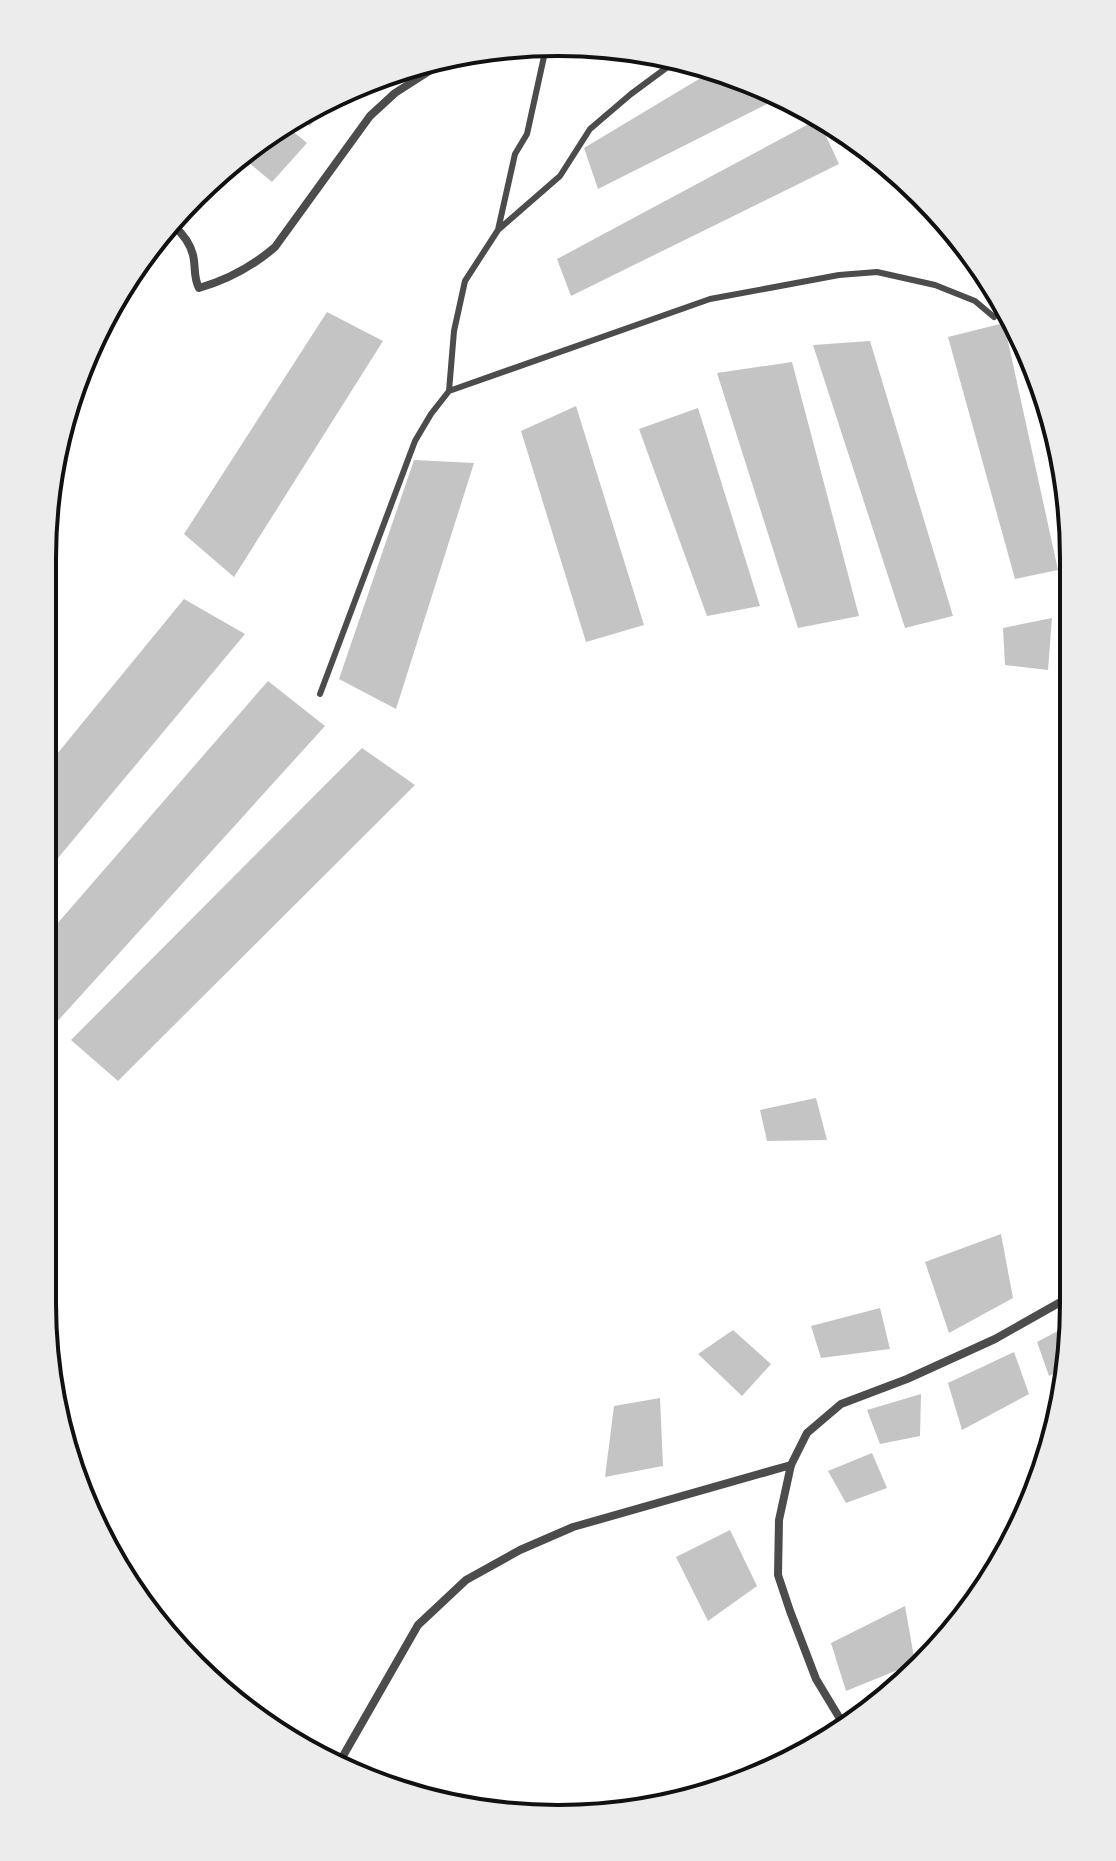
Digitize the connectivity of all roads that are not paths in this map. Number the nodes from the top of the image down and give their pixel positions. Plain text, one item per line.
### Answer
1 (544, 56) edge
2 (666, 68) edge
3 (424, 74) edge
4 (178, 230) edge
5 (498, 230) junction
6 (994, 317) dead end
7 (449, 391) junction
8 (320, 694) dead end
9 (1060, 1302) edge
10 (791, 1465) junction
11 (840, 1718) edge
12 (343, 1756) edge

1 - 5 lane
2 - 5 lane
3 - 4 street
5 - 7 lane
6 - 7 lane
7 - 8 lane
9 - 10 street
10 - 11 street
10 - 12 street

